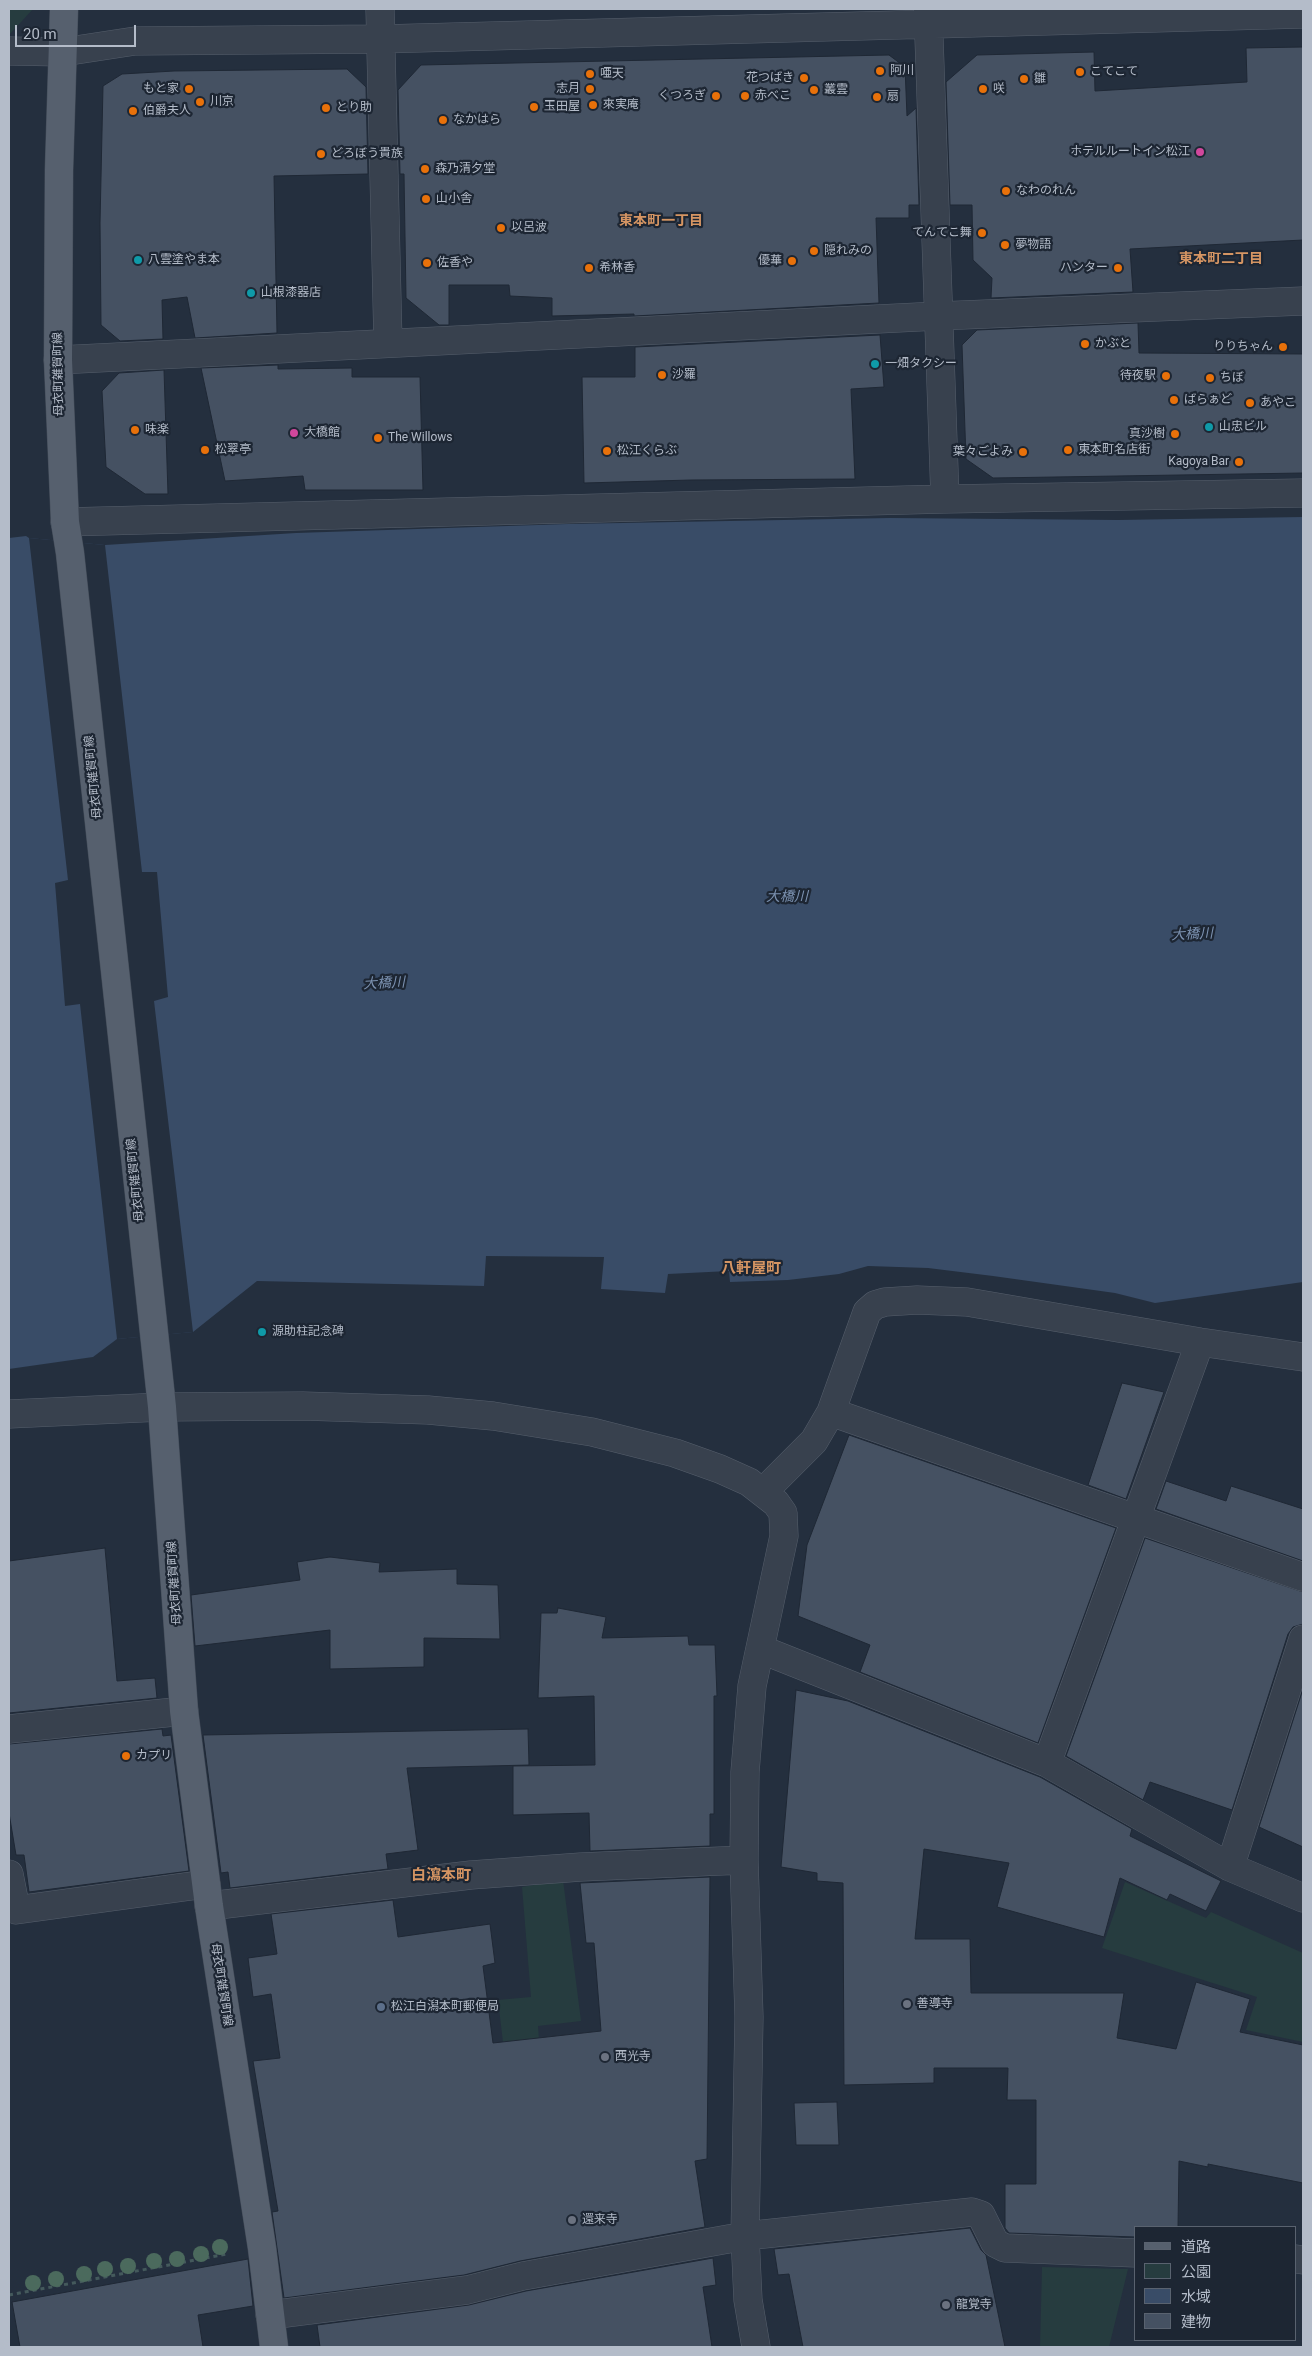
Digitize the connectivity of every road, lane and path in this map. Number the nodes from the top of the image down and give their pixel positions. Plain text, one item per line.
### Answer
1 (64, 9) edge
2 (380, 9) edge
3 (1303, 14) edge
4 (929, 16) edge
5 (381, 39) junction
6 (9, 51) edge
7 (63, 52) junction
8 (1303, 301) edge
9 (938, 316) junction
10 (388, 342) junction
11 (58, 360) junction
12 (1303, 493) edge
13 (945, 499) junction
14 (65, 522) junction
15 (1200, 1342) junction
16 (1303, 1357) edge
17 (162, 1407) junction
18 (831, 1412) junction
19 (9, 1414) edge
20 (764, 1491) junction
21 (1137, 1520) junction
22 (1303, 1577) edge
23 (1303, 1638) edge
24 (760, 1649) junction
25 (184, 1711) junction
26 (9, 1729) edge
27 (1047, 1763) junction
28 (744, 1860) junction
29 (1230, 1867) junction
30 (9, 1874) edge
31 (207, 1895) junction
32 (1303, 1898) edge
33 (745, 2236) junction
34 (262, 2248) junction
35 (1134, 2253) edge
36 (9, 2295) edge
37 (270, 2315) junction
38 (274, 2347) edge
39 (756, 2347) edge

1 - 7 main road, 母衣町雑賀町線
2 - 5 street
3 - 4 street
4 - 5 street
4 - 9 street
5 - 7 street
5 - 10 street
6 - 7 street
7 - 11 main road, 母衣町雑賀町線
8 - 9 street
9 - 10 street
9 - 13 street
10 - 11 street
11 - 14 main road, 母衣町雑賀町線
12 - 13 street
13 - 14 street
14 - 17 main road, 母衣町雑賀町線
15 - 16 street
15 - 18 street
15 - 21 street
17 - 19 street
17 - 20 street
17 - 25 main road, 母衣町雑賀町線
18 - 20 street
18 - 21 street
20 - 24 street
21 - 22 street
21 - 27 street
23 - 29 street
24 - 27 street
24 - 28 street
25 - 26 street
25 - 31 main road, 母衣町雑賀町線
27 - 29 street
28 - 31 street
28 - 33 street
29 - 32 street
30 - 31 street
31 - 34 main road, 母衣町雑賀町線
33 - 35 street
33 - 37 street
33 - 39 street
34 - 36 path
34 - 37 main road, 母衣町雑賀町線
37 - 38 main road, 母衣町雑賀町線

